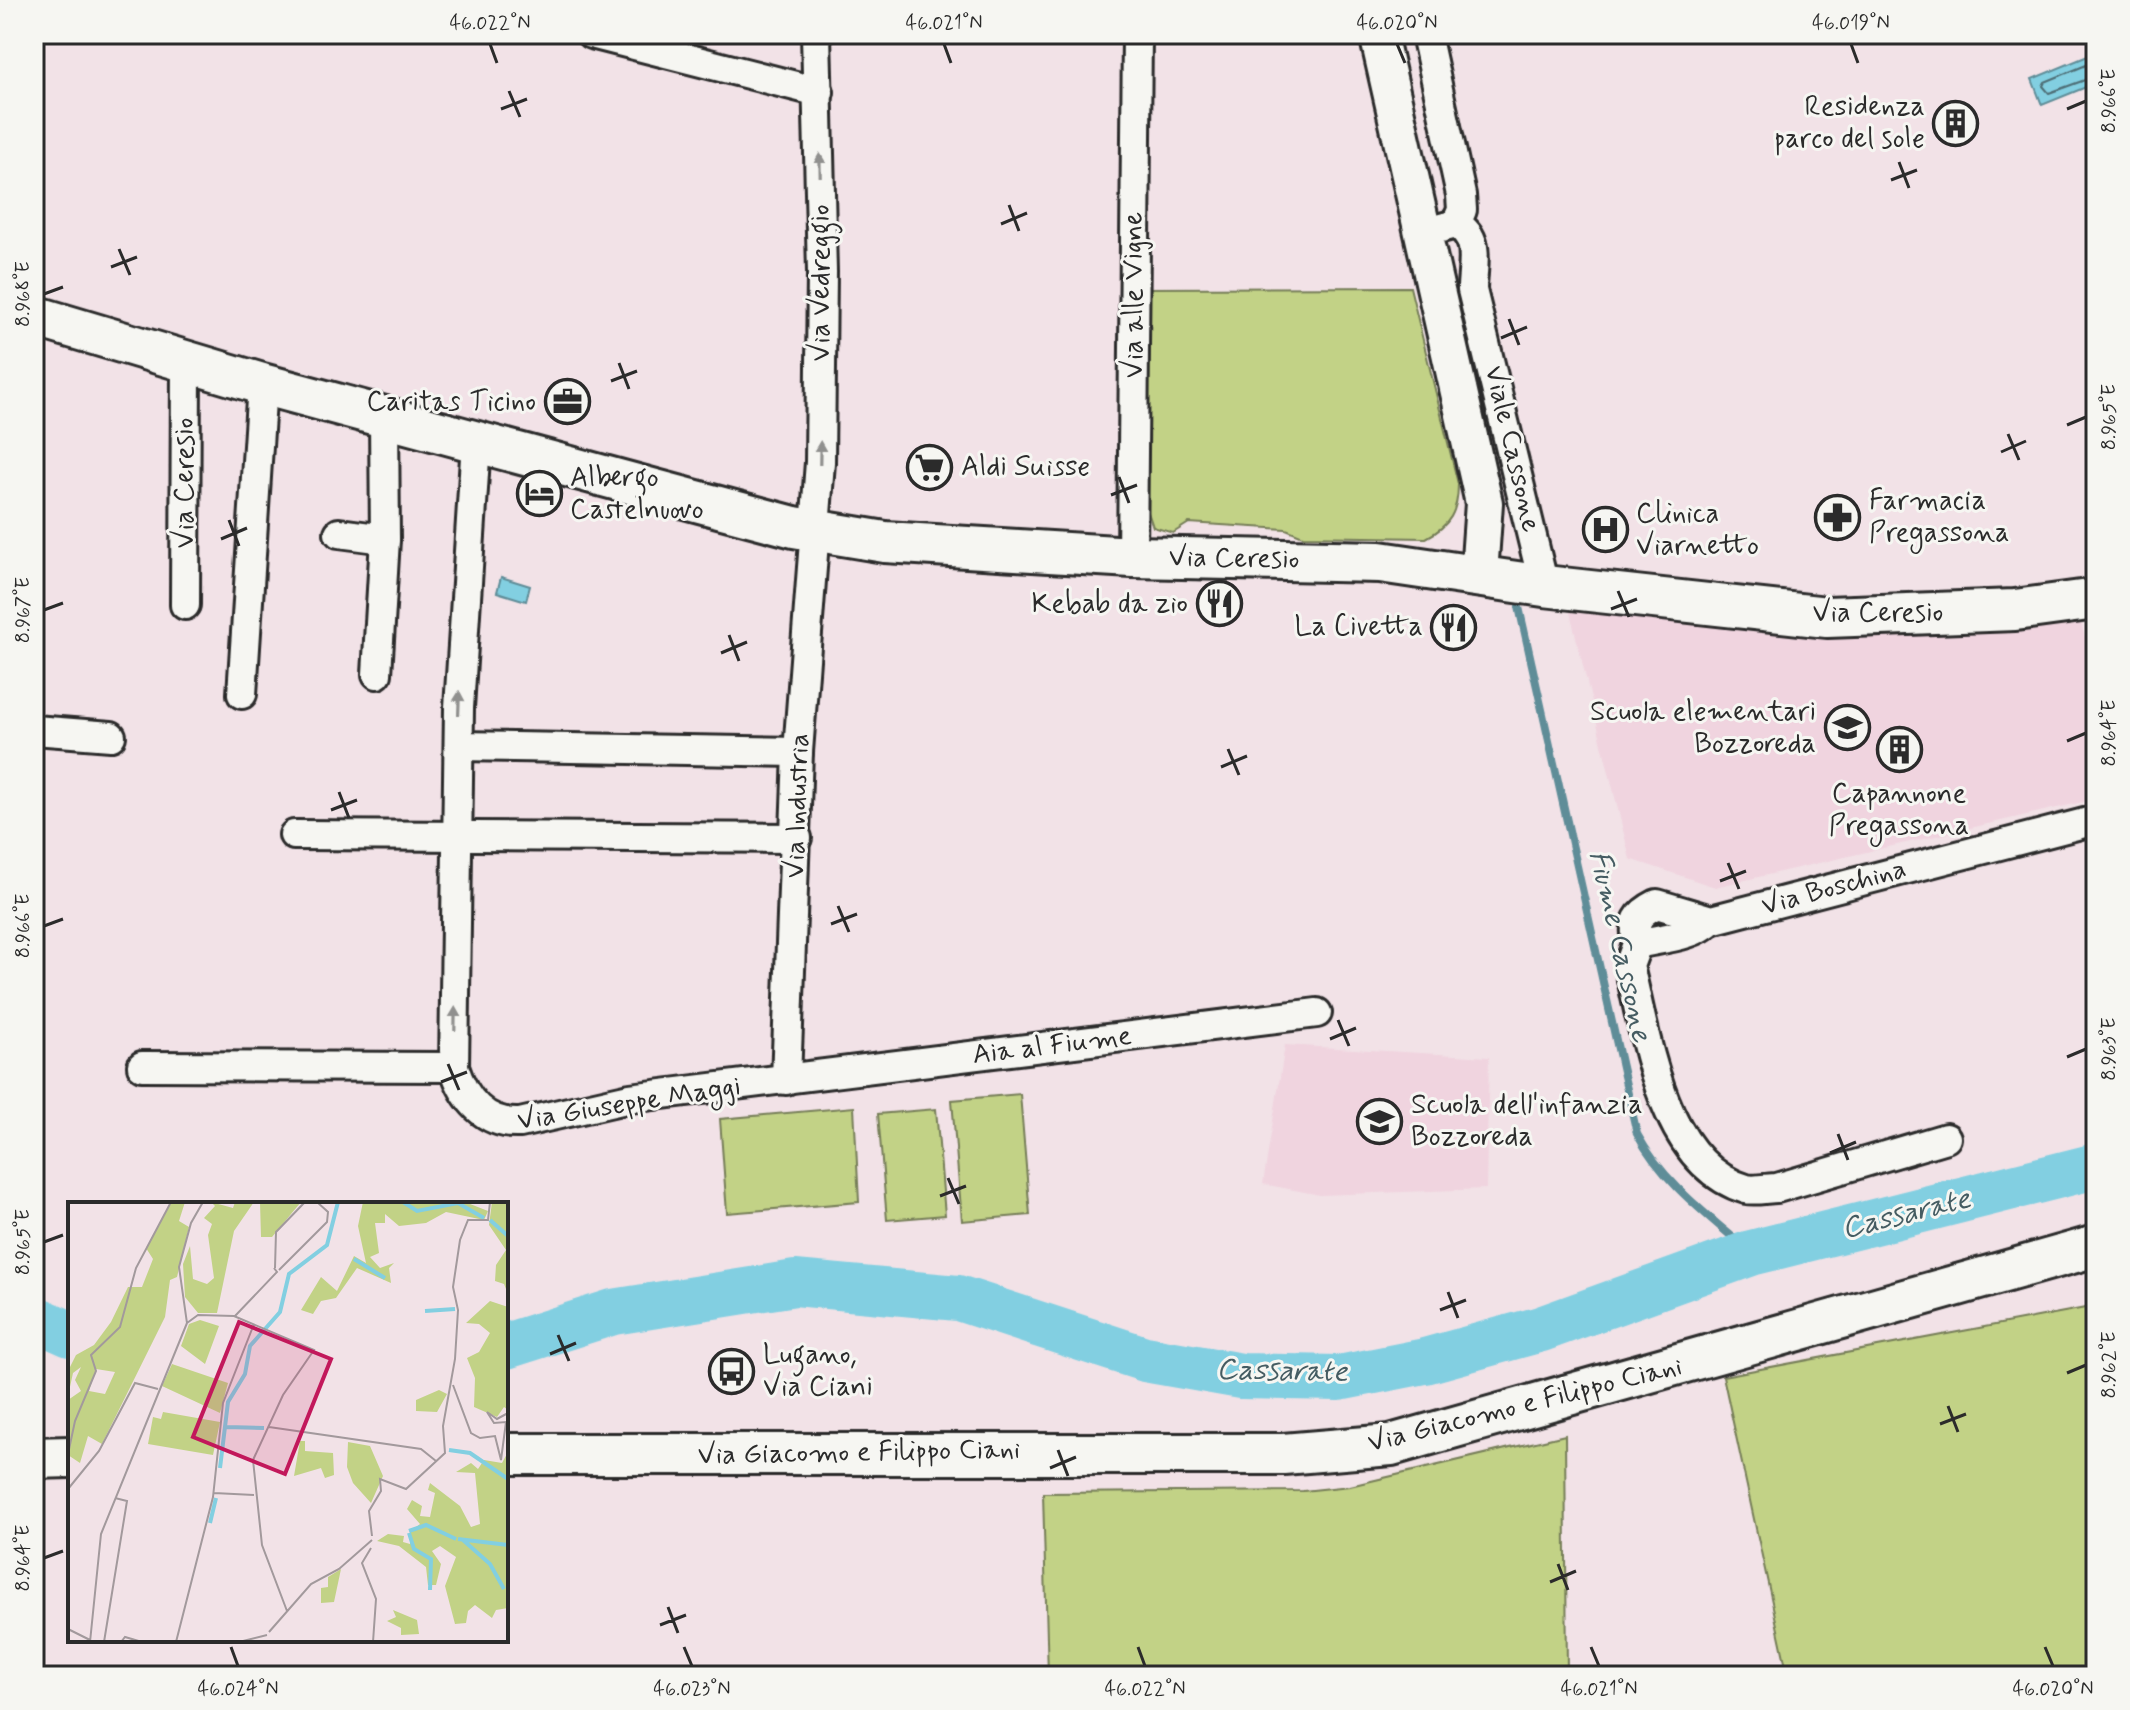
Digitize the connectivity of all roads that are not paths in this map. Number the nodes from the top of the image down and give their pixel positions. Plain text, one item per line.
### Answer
1 (591, 34) edge
2 (816, 34) edge
3 (1137, 34) edge
4 (1378, 34) edge
5 (1426, 34) edge
6 (819, 92) junction
7 (1439, 228) junction
8 (34, 316) edge
9 (186, 362) junction
10 (262, 384) junction
11 (384, 417) junction
12 (476, 442) junction
13 (815, 531) junction
14 (339, 533) dead end
15 (385, 539) junction
16 (1132, 557) junction
17 (1479, 574) junction
18 (1544, 586) junction
19 (2096, 599) edge
20 (185, 605) dead end
21 (377, 674) dead end
22 (242, 694) dead end
23 (34, 730) edge
24 (111, 736) dead end
25 (459, 746) junction
26 (798, 752) junction
27 (2096, 820) edge
28 (294, 835) dead end
29 (458, 838) junction
30 (797, 838) junction
31 (1317, 1013) dead end
32 (142, 1066) dead end
33 (454, 1067) junction
34 (786, 1080) junction
35 (1946, 1138) dead end
36 (2096, 1246) edge
37 (508, 1454) edge
38 (68, 1457) edge
39 (34, 1458) edge

1 - 6 street
2 - 6 street, Via Vedreggio
3 - 16 street, Via alle Vigne
4 - 7 street, Viale Cassone
5 - 7 street, Viale Cassone
13 -> 6 street, Via Vedreggio
7 - 17 street, Viale Cassone
7 - 18 street, Viale Cassone
8 - 9 main road, Via Ceresio
9 - 10 main road, Via Ceresio
9 - 20 street, Via Ceresio
10 - 11 main road, Via Ceresio
10 - 22 street
11 - 12 main road, Via Ceresio
11 - 15 street
12 - 13 main road, Via Ceresio
25 -> 12 street, Via Giuseppe Maggi
13 - 16 main road, Via Ceresio
13 - 26 street, Via Industria
14 - 15 street
15 - 21 street
16 - 17 main road, Via Ceresio
17 - 18 main road, Via Ceresio
18 - 19 main road, Via Ceresio
23 - 24 street
25 - 26 street
25 - 29 street, Via Giuseppe Maggi
26 - 30 street, Via Industria
27 - 35 street, Via Boschina
28 - 29 street
29 - 30 street
33 -> 29 street, Via Giuseppe Maggi
30 - 34 street, Via Industria
31 - 34 street, Aia al Fiume
32 - 33 street
33 - 34 street, Via Giuseppe Maggi
36 - 37 main road, Via Giacomo e Filippo Ciani
38 - 39 main road

